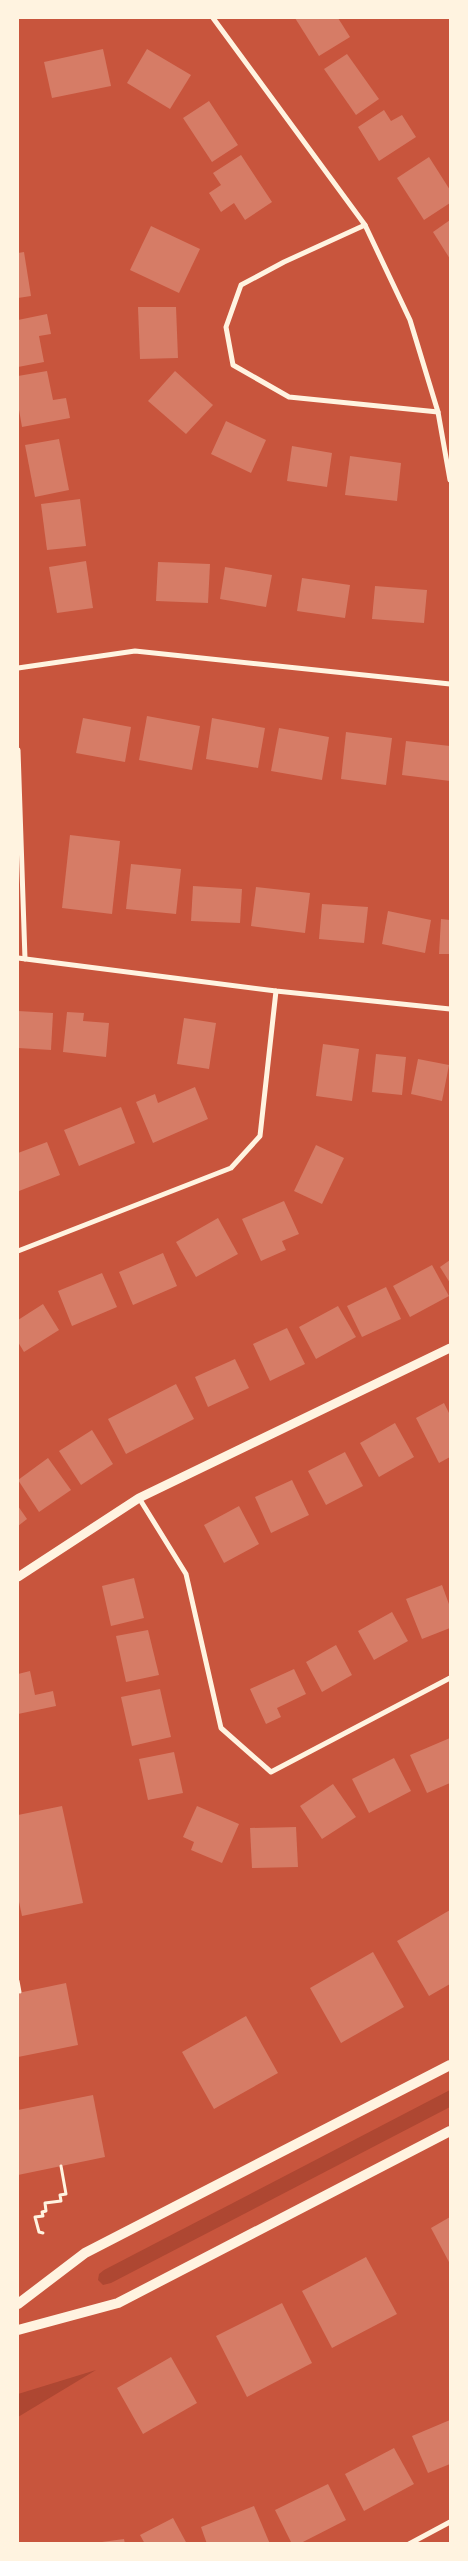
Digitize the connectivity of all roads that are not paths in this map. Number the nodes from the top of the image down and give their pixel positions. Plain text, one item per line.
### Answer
1 (213, 18) edge
2 (365, 225) junction
3 (438, 412) junction
4 (450, 480) edge
5 (18, 668) edge
6 (450, 684) edge
7 (18, 750) edge
8 (18, 958) edge
9 (25, 959) junction
10 (276, 991) junction
11 (450, 1009) edge
12 (18, 1251) edge
13 (450, 1348) edge
14 (139, 1498) junction
15 (18, 1577) edge
16 (450, 1678) edge
17 (450, 2065) edge
18 (450, 2131) edge
19 (18, 2304) edge
20 (18, 2330) edge
21 (450, 2522) edge
22 (409, 2544) edge

1 - 2 street
2 - 3 street
2 - 3 street
3 - 4 street
5 - 6 street
7 - 9 street
8 - 9 street
9 - 10 street
10 - 11 street
10 - 12 street
13 - 14 street
14 - 15 street
14 - 16 street
17 - 19 main road
18 - 20 main road
21 - 22 street

